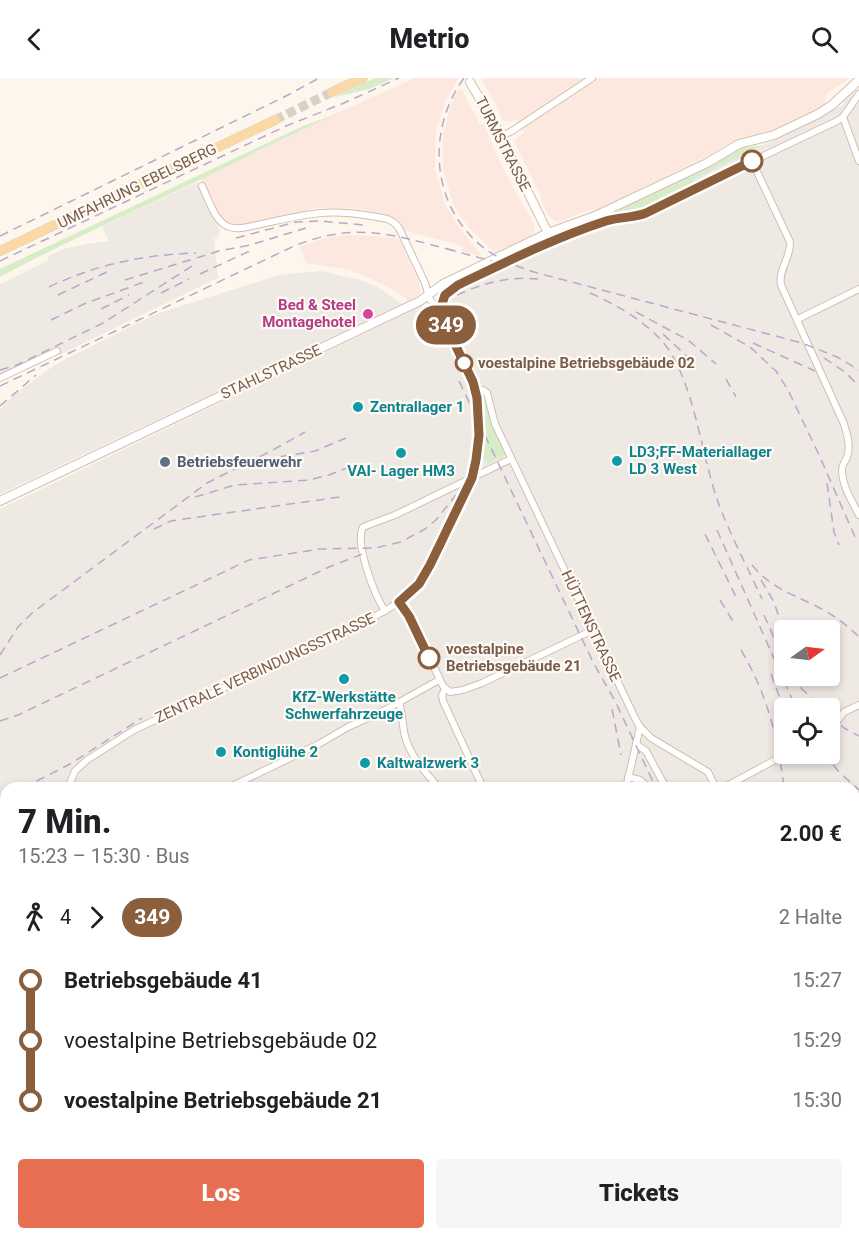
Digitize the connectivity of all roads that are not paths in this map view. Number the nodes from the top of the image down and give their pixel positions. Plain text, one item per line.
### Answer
1 (363, 78) edge
2 (592, 78) edge
3 (859, 80) edge
4 (470, 82) dead end
5 (332, 92) tunnel mouth
6 (859, 94) edge
7 (843, 117) junction
8 (275, 120) tunnel mouth
9 (500, 137) junction
10 (752, 161) junction
11 (859, 161) edge
12 (202, 186) dead end
13 (535, 207) junction
14 (549, 237) junction
15 (532, 241) junction
16 (0, 251) edge
17 (859, 290) edge
18 (429, 294) junction
19 (441, 307) junction
20 (798, 319) junction
21 (57, 351) dead end
22 (0, 378) edge
23 (476, 390) junction
24 (511, 459) junction
25 (472, 478) junction
26 (0, 501) edge
27 (859, 515) edge
28 (399, 602) junction
29 (385, 611) junction
30 (594, 630) junction
31 (439, 680) junction
32 (445, 689) junction
33 (399, 703) junction
34 (859, 705) edge
35 (840, 717) edge
36 (640, 727) junction
37 (636, 744) junction
38 (774, 761) edge
39 (628, 777) junction
40 (70, 782) edge
41 (240, 782) edge
42 (434, 782) edge
43 (480, 782) edge
44 (627, 782) edge
45 (642, 782) edge
46 (663, 782) edge
47 (713, 782) edge
48 (734, 782) edge

1 - 5 main road
2 - 9 street
3 - 14 street, STAHLSTRASSE
4 - 9 street, TURMSTRASSE
6 - 7 street
7 - 10 street
7 - 11 street
8 - 16 main road, UMFAHRUNG EBELSBERG
9 - 13 street, TURMSTRASSE
10 - 14 street
10 - 20 street
12 - 18 street
13 - 14 street, TURMSTRASSE
13 - 15 street, TURMSTRASSE
14 - 15 street, STAHLSTRASSE
14 - 19 street
15 - 18 street, STAHLSTRASSE
17 - 20 street
18 - 19 street
18 - 26 street, STAHLSTRASSE
19 - 23 street, ZENTRALE VERBINDUNGSSTRASSE
20 - 27 street
21 - 22 street
23 - 24 street, HÜTTENSTRASSE
23 - 25 street, ZENTRALE VERBINDUNGSSTRASSE
24 - 25 street
24 - 30 street, HÜTTENSTRASSE
25 - 28 street, ZENTRALE VERBINDUNGSSTRASSE
25 - 29 street
28 - 29 street, ZENTRALE VERBINDUNGSSTRASSE
28 - 31 street
29 - 40 street, ZENTRALE VERBINDUNGSSTRASSE
30 - 32 street
30 - 36 street, HÜTTENSTRASSE
31 - 32 street
31 - 33 street
32 - 43 street
33 - 41 street
33 - 42 street
34 - 35 street
36 - 37 street
36 - 47 street
37 - 39 street
37 - 46 street
38 - 48 street
39 - 44 street
39 - 45 street

